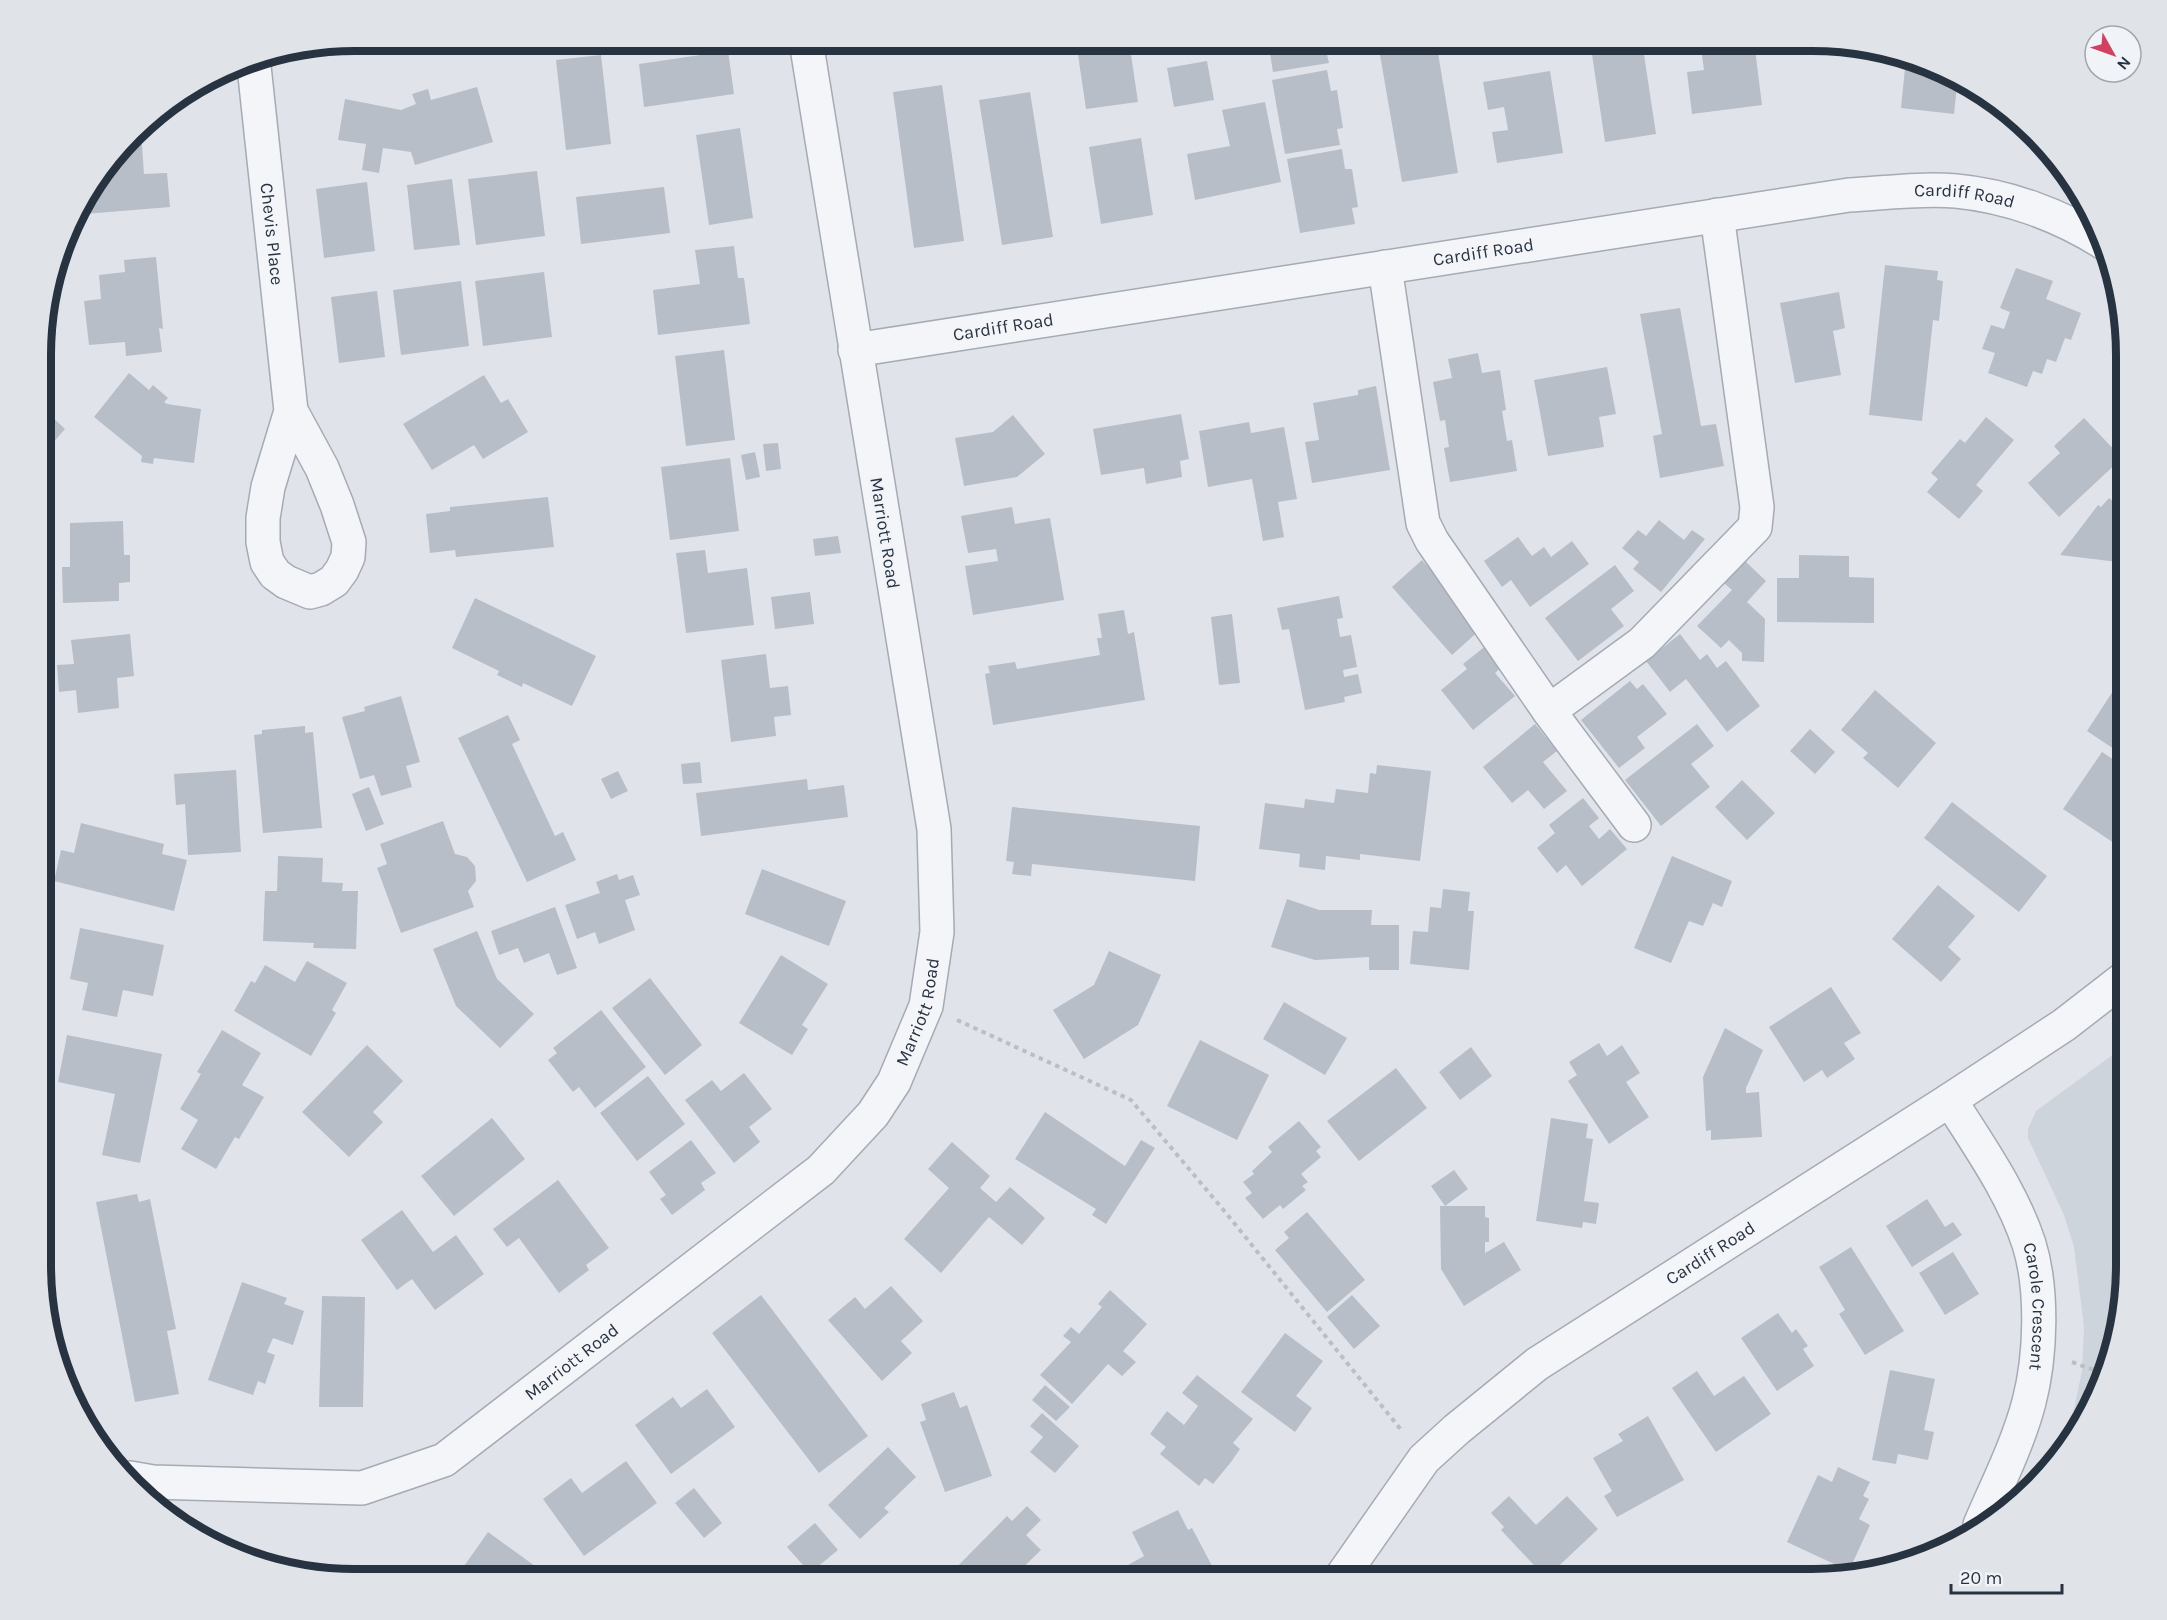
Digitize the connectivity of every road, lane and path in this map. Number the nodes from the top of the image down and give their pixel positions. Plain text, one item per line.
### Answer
1 (808, 51) edge
2 (254, 68) edge
3 (1717, 215) junction
4 (2092, 237) edge
5 (1385, 267) junction
6 (855, 350) junction
7 (291, 411) junction
8 (1548, 711) junction
9 (1634, 825) dead end
10 (2116, 985) edge
11 (926, 1006) junction
12 (1950, 1100) junction
13 (1424, 1459) junction
14 (140, 1480) edge
15 (1984, 1516) edge
16 (1347, 1569) edge

1 - 6 street, Marriott Road
2 - 7 street, Chevis Place
3 - 4 street, Cardiff Road
3 - 5 street, Cardiff Road
3 - 8 street
5 - 6 street, Cardiff Road
5 - 8 street
6 - 11 street, Marriott Road
7 - 7 street, Chevis Place
8 - 9 street
10 - 12 street, Cardiff Road
11 - 13 path
11 - 14 street, Marriott Road
12 - 13 street, Cardiff Road
12 - 15 street, Carole Crescent
13 - 16 street, Cardiff Road

